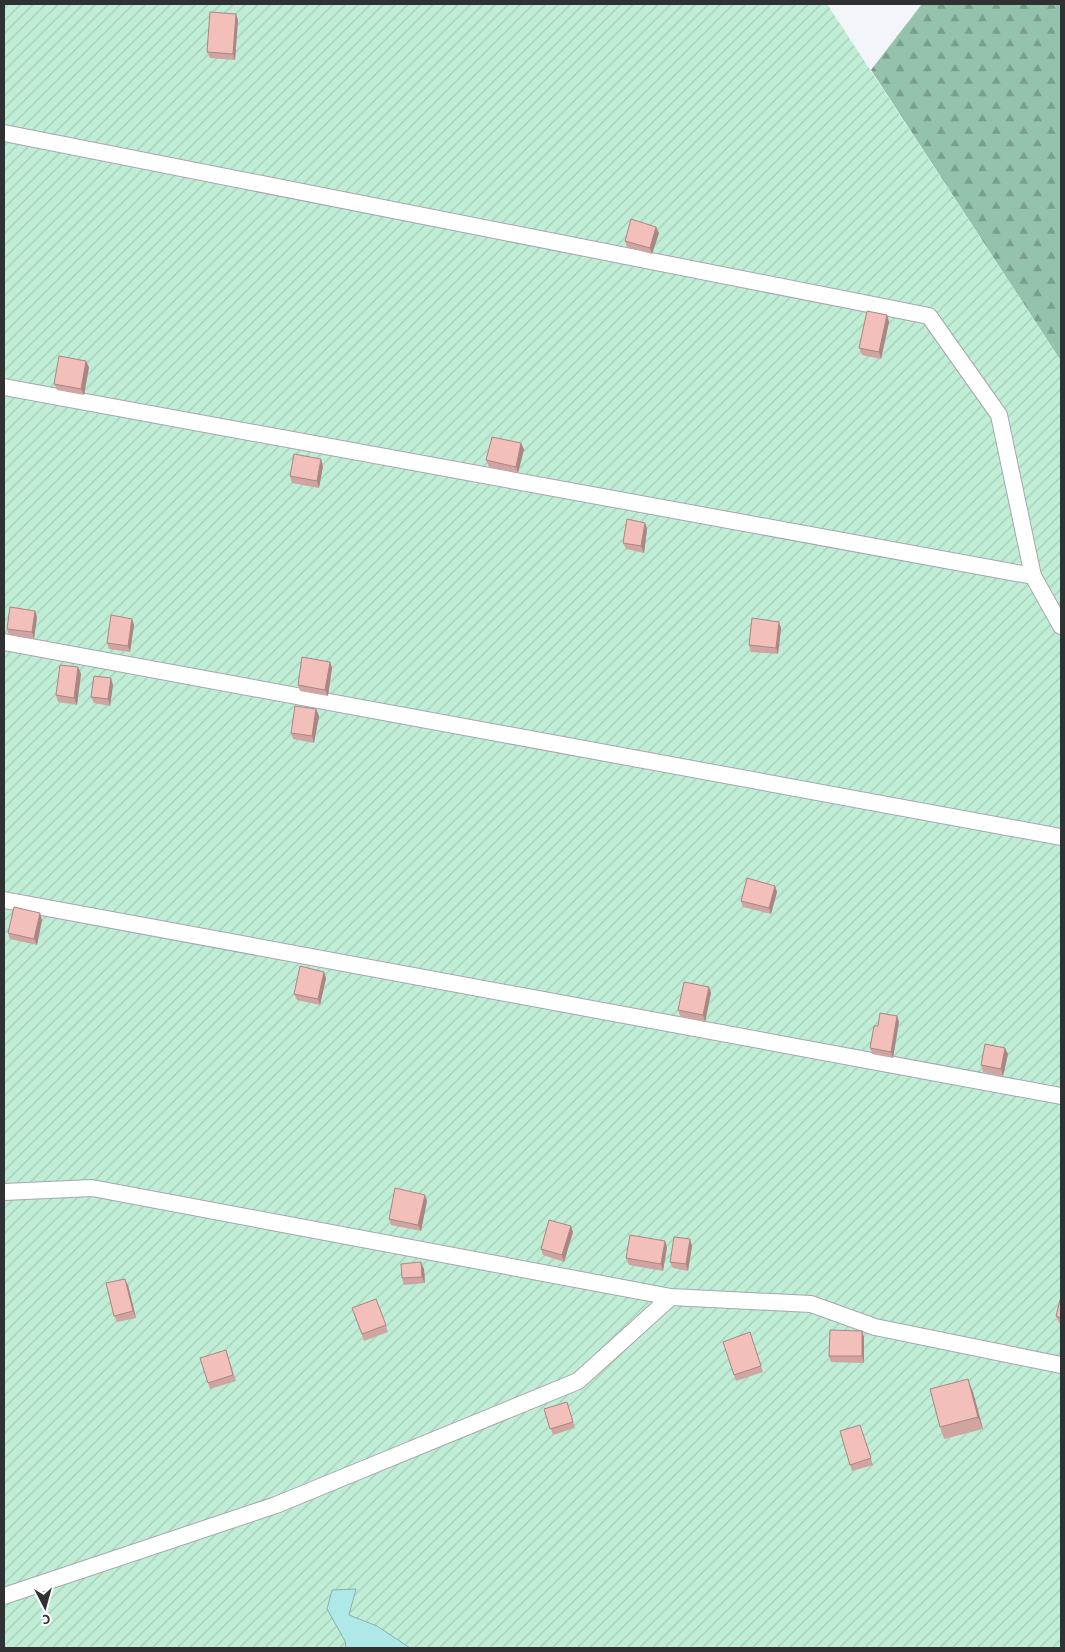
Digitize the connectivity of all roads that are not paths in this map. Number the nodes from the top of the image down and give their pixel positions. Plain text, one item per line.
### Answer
1 (4, 133) edge
2 (4, 387) edge
3 (1033, 576) junction
4 (1061, 626) edge
5 (4, 642) edge
6 (1061, 837) edge
7 (4, 900) edge
8 (1061, 1096) edge
9 (4, 1192) edge
10 (671, 1297) junction
11 (1061, 1365) edge
12 (4, 1596) edge

1 - 3 lane
2 - 3 lane
3 - 4 lane
5 - 6 lane
7 - 8 lane
9 - 10 lane
10 - 11 lane
10 - 12 lane

